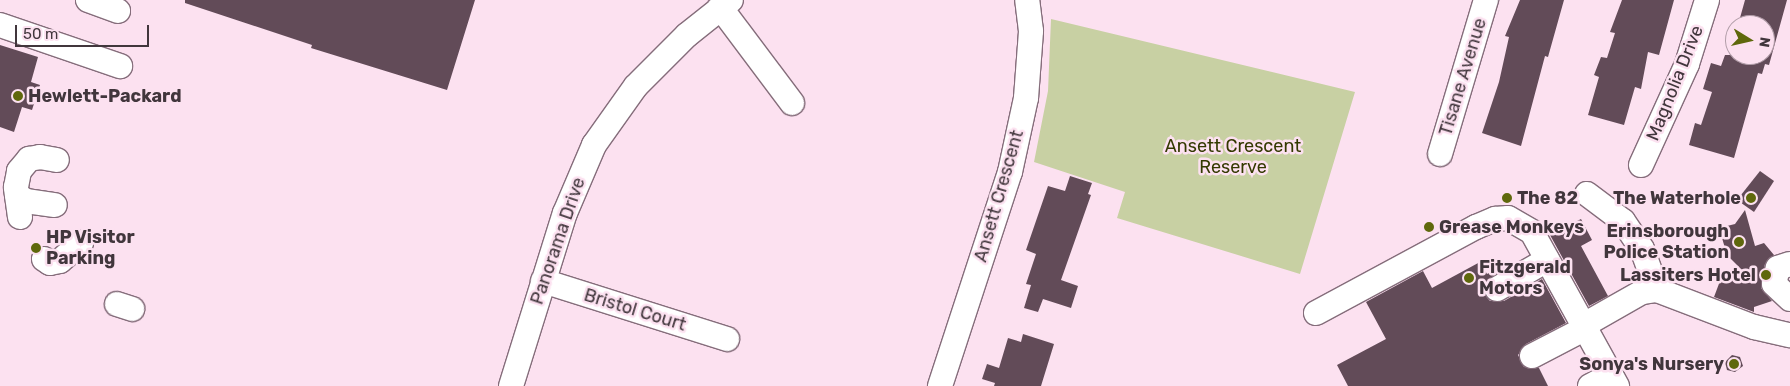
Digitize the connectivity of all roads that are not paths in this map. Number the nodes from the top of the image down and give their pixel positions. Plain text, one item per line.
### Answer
1 (88, 0) edge
2 (1027, 0) edge
3 (1486, 0) edge
4 (1707, 0) edge
5 (726, 4) edge
6 (118, 11) dead end
7 (0, 24) edge
8 (120, 66) dead end
9 (792, 103) dead end
10 (1440, 154) dead end
11 (57, 160) dead end
12 (1641, 165) dead end
13 (1587, 194) dead end
14 (55, 205) dead end
15 (81, 242) dead end
16 (44, 259) dead end
17 (1547, 260) junction
18 (1790, 264) edge
19 (543, 281) junction
20 (1497, 289) dead end
21 (1657, 290) junction
22 (1790, 299) edge
23 (1316, 313) dead end
24 (1586, 328) junction
25 (1790, 335) edge
26 (727, 339) dead end
27 (1532, 356) dead end
28 (1614, 380) edge
29 (511, 386) edge
30 (940, 386) edge
31 (1590, 386) edge

1 - 6 street
2 - 30 street, Ansett Crescent
3 - 10 street, Tisane Avenue
4 - 12 street, Magnolia Drive
5 - 9 street
5 - 19 street, Panorama Drive
7 - 8 street
11 - 14 street
13 - 21 street
15 - 16 street
17 - 20 street
17 - 23 street
17 - 24 street
18 - 22 street
19 - 26 street, Bristol Court
19 - 29 street, Panorama Drive
21 - 24 street
21 - 25 street
24 - 27 street
24 - 28 street
28 - 31 street

